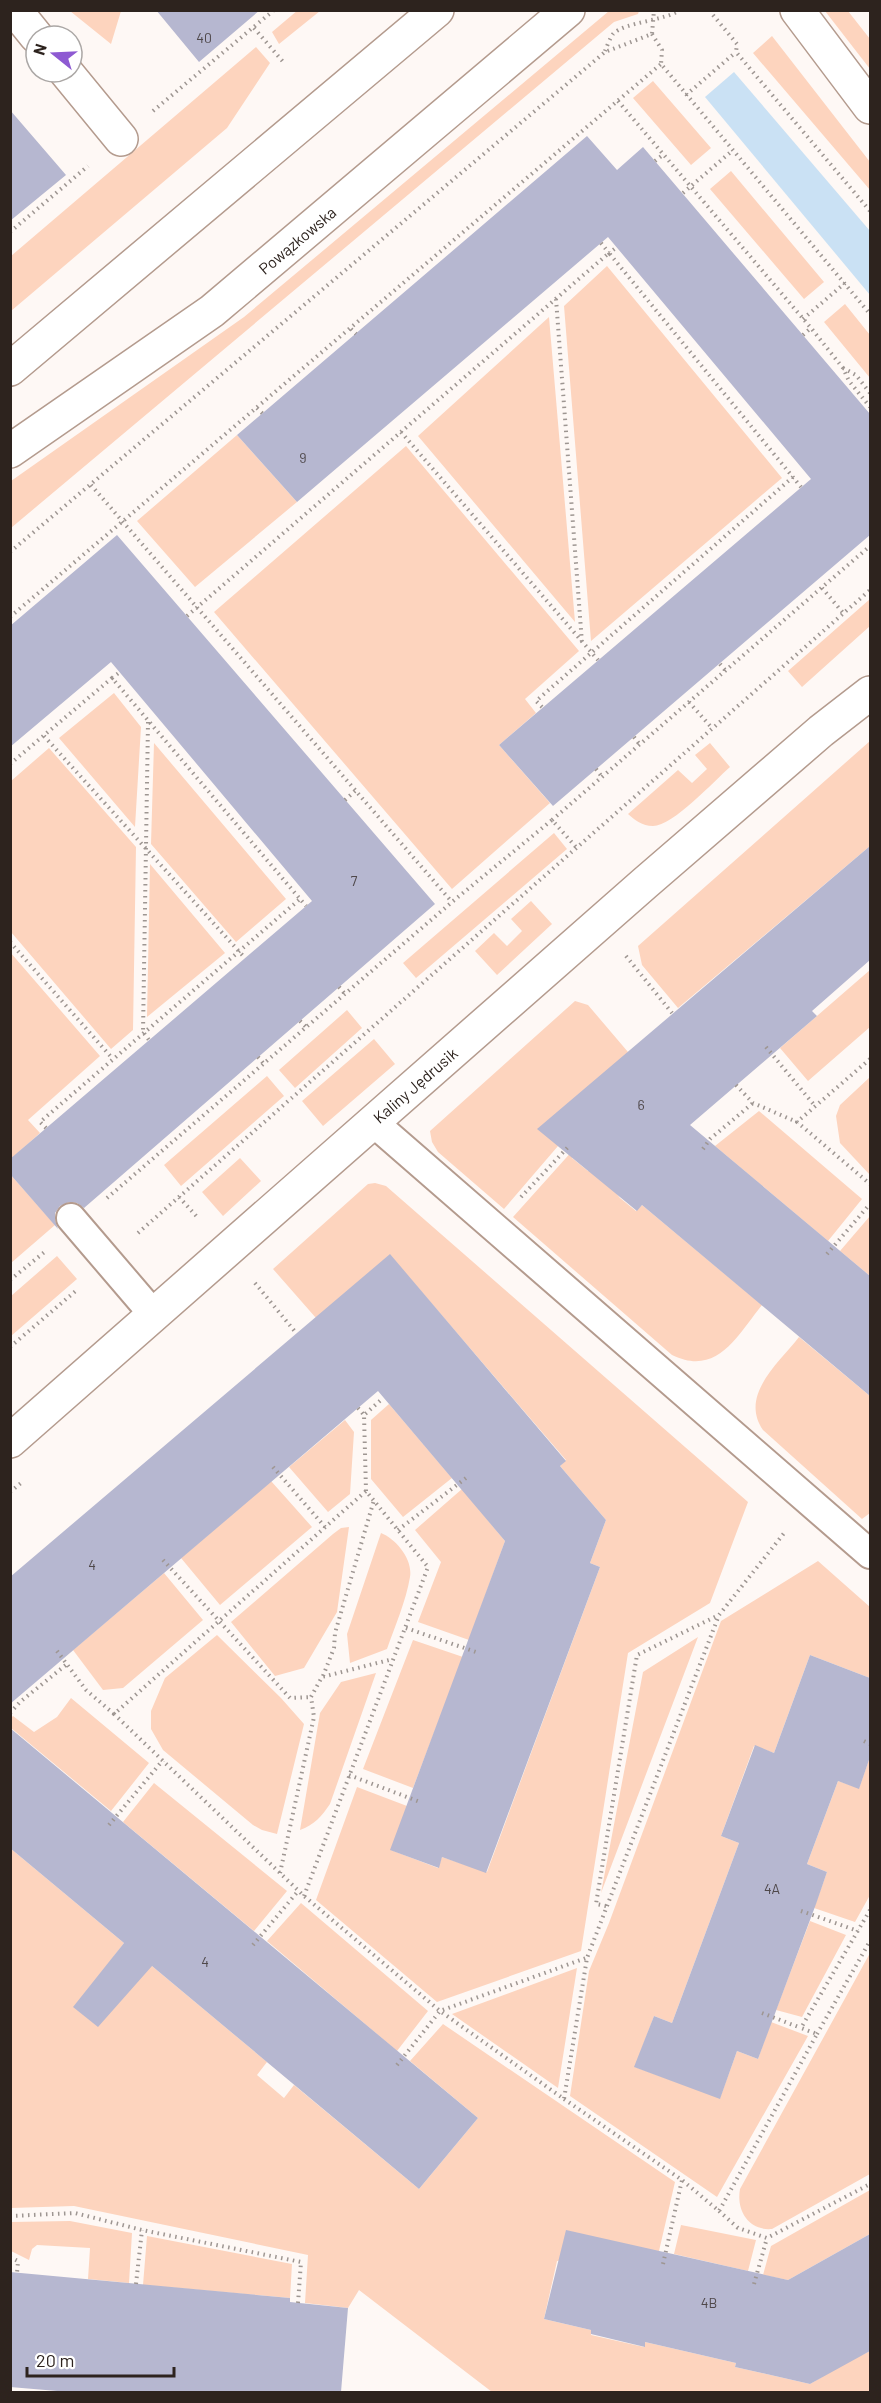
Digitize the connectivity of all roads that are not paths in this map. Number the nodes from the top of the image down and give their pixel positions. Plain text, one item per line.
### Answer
1 (15, 10) edge
2 (437, 10) edge
3 (568, 10) edge
4 (797, 10) edge
5 (26, 24) edge
6 (76, 84) edge
7 (870, 107) edge
8 (121, 139) dead end
9 (10, 369) edge
10 (10, 451) edge
11 (870, 676) edge
12 (870, 693) edge
13 (821, 730) junction
14 (373, 1122) junction
15 (74, 1221) road end
16 (154, 1315) junction
17 (10, 1441) edge
18 (870, 1554) edge

1 - 5 street
2 - 9 street
3 - 10 street, Powązkowska
4 - 7 street
6 - 8 street
11 - 13 street, Kaliny Jędrusik
12 - 13 street, Kaliny Jędrusik
13 - 14 street, Kaliny Jędrusik
14 - 16 street, Kaliny Jędrusik
14 - 18 lane
15 - 16 lane
16 - 17 street, Kaliny Jędrusik

